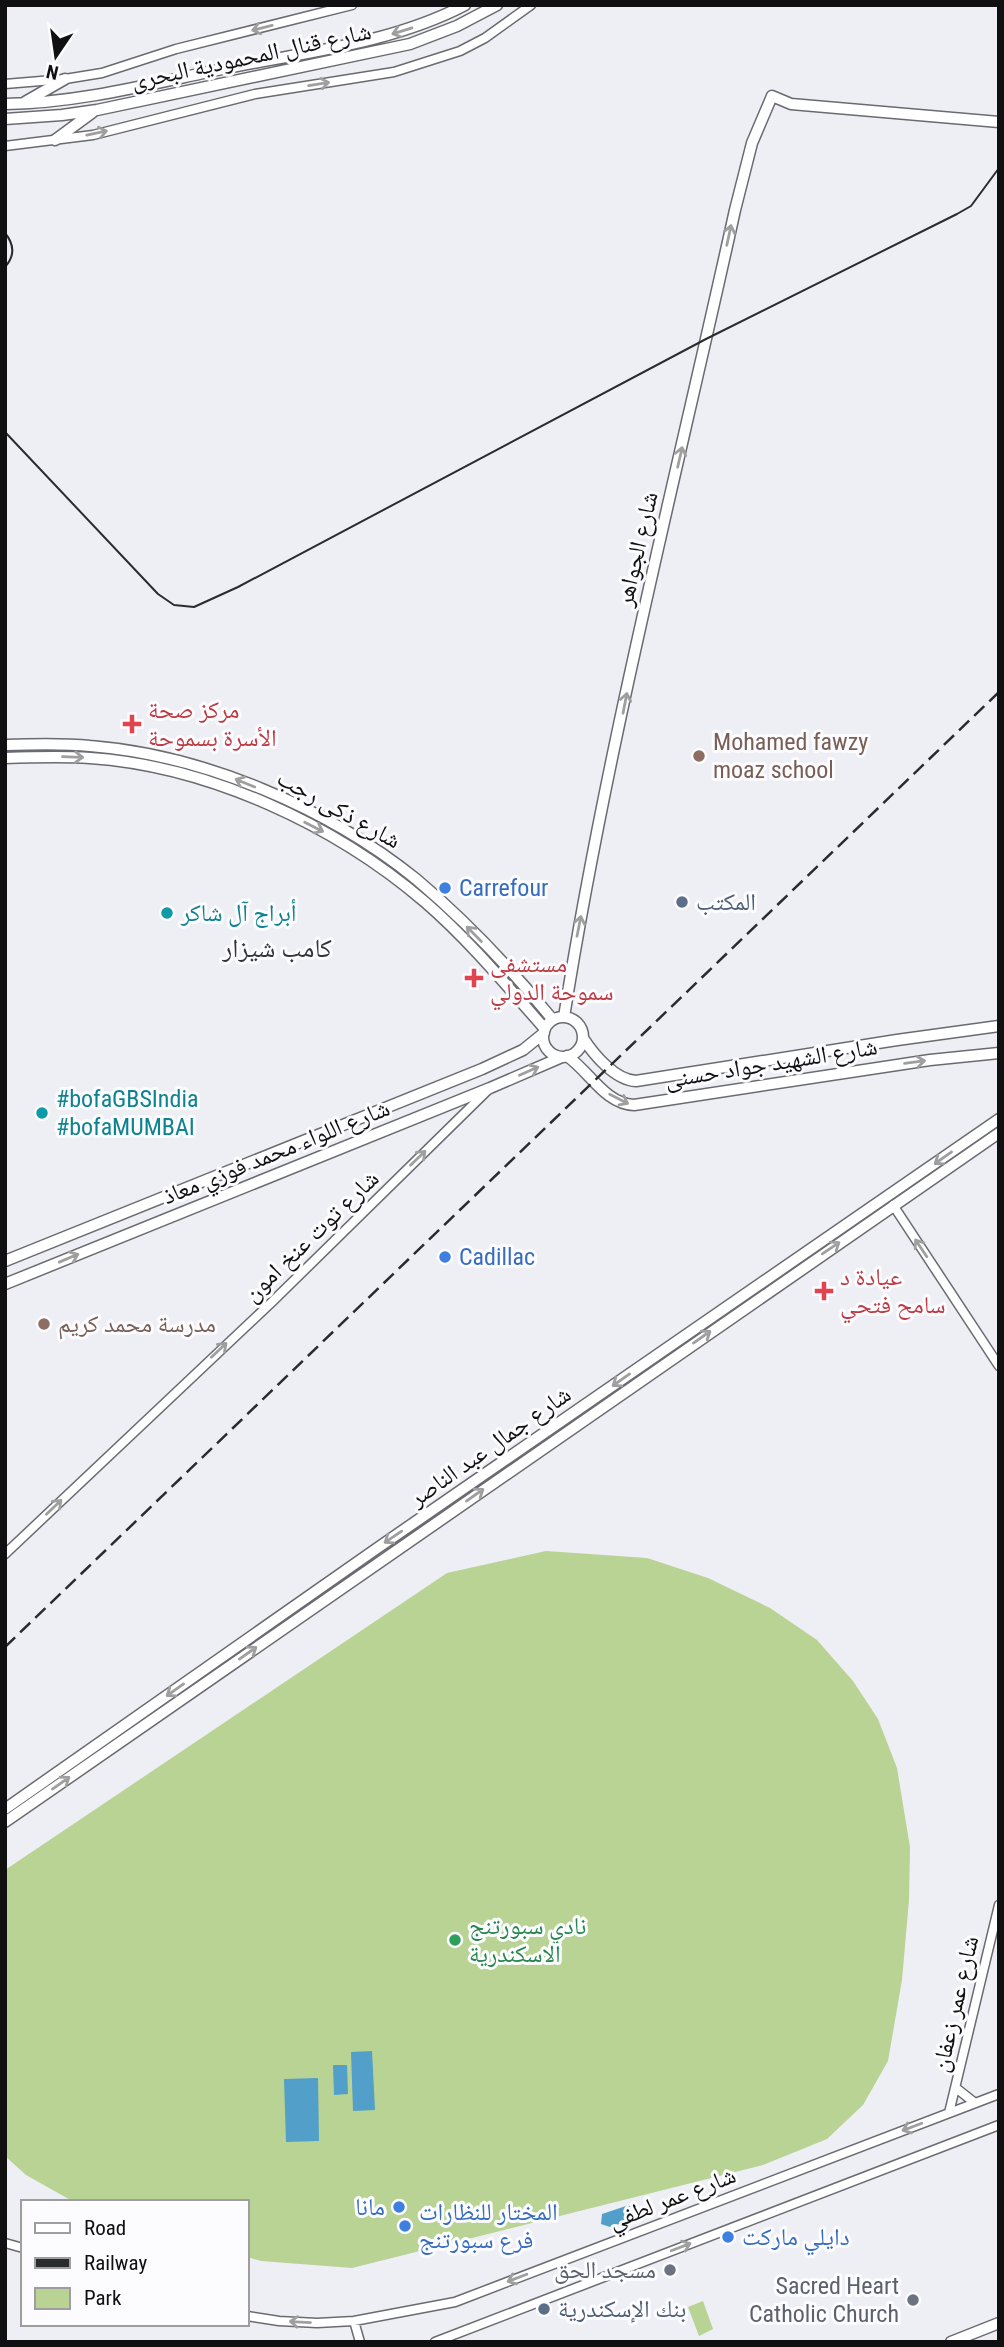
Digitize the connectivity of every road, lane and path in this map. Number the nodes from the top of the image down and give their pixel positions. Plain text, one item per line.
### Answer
1 (352, 5) edge
2 (465, 5) edge
3 (496, 5) edge
4 (531, 5) edge
5 (65, 79) junction
6 (5, 84) edge
7 (5, 104) edge
8 (22, 104) junction
9 (97, 110) junction
10 (5, 119) edge
11 (999, 122) edge
12 (55, 140) junction
13 (5, 146) edge
14 (5, 745) edge
15 (5, 758) edge
16 (392, 869) junction
17 (559, 1019) junction
18 (999, 1026) edge
19 (544, 1031) junction
20 (583, 1038) junction
21 (999, 1054) edge
22 (565, 1056) junction
23 (490, 1088) junction
24 (999, 1119) edge
25 (999, 1133) edge
26 (893, 1205) junction
27 (5, 1261) edge
28 (5, 1284) edge
29 (999, 1366) edge
30 (433, 1517) junction
31 (5, 1555) edge
32 (5, 1809) edge
33 (5, 1822) edge
34 (999, 1905) edge
35 (956, 2088) junction
36 (999, 2094) edge
37 (975, 2103) junction
38 (949, 2113) junction
39 (999, 2125) edge
40 (248, 2316) edge
41 (354, 2321) junction
42 (999, 2323) edge
43 (360, 2342) edge
44 (435, 2342) edge
45 (951, 2342) edge

1 -> 5 street
2 -> 8 main road, شارع قنال المحمودية البحرى
3 - 9 main road, شارع قنال المحمودية البحرى
12 -> 4 street
5 - 6 street
5 - 8 main road
7 - 8 main road, شارع قنال المحمودية البحرى
9 - 10 main road, شارع قنال المحمودية البحرى
9 - 12 main road
17 -> 11 main road, شارع الجواهر
12 - 13 street
16 -> 14 main road, شارع ذكى رجب
15 -> 16 main road, شارع ذكى رجب
17 -> 16 main road, شارع ذكى رجب
16 - 19 main road, شارع ذكى رجب
17 - 19 main road
17 - 20 main road
18 - 20 main road, شارع الشهيد جواد حسنى
19 - 22 main road
19 - 27 main road, شارع اللواء محمد فوزي معاذ
20 - 22 main road
22 -> 21 main road, شارع الشهيد جواد حسنى
23 -> 22 main road, شارع اللواء محمد فوزي معاذ
28 -> 23 main road, شارع اللواء محمد فوزي معاذ
31 -> 23 street, شارع توت عنخ امون
24 -> 30 main road, شارع جمال عبد الناصر
25 - 26 main road, شارع جمال عبد الناصر
29 -> 26 street
30 -> 26 main road, شارع جمال عبد الناصر
30 -> 32 main road, شارع جمال عبد الناصر
33 -> 30 main road, شارع جمال عبد الناصر
34 - 35 street, شارع عمر زعفان
35 - 37 street
35 - 38 street, شارع عمر زعفان
36 - 37 street, شارع عمر لطفي
37 - 38 street, شارع عمر لطفي
38 -> 41 street, شارع عمر لطفي
44 -> 39 street, شارع عمر لطفي
41 -> 40 street, شارع عمر لطفي
41 - 43 street
42 - 45 main road

